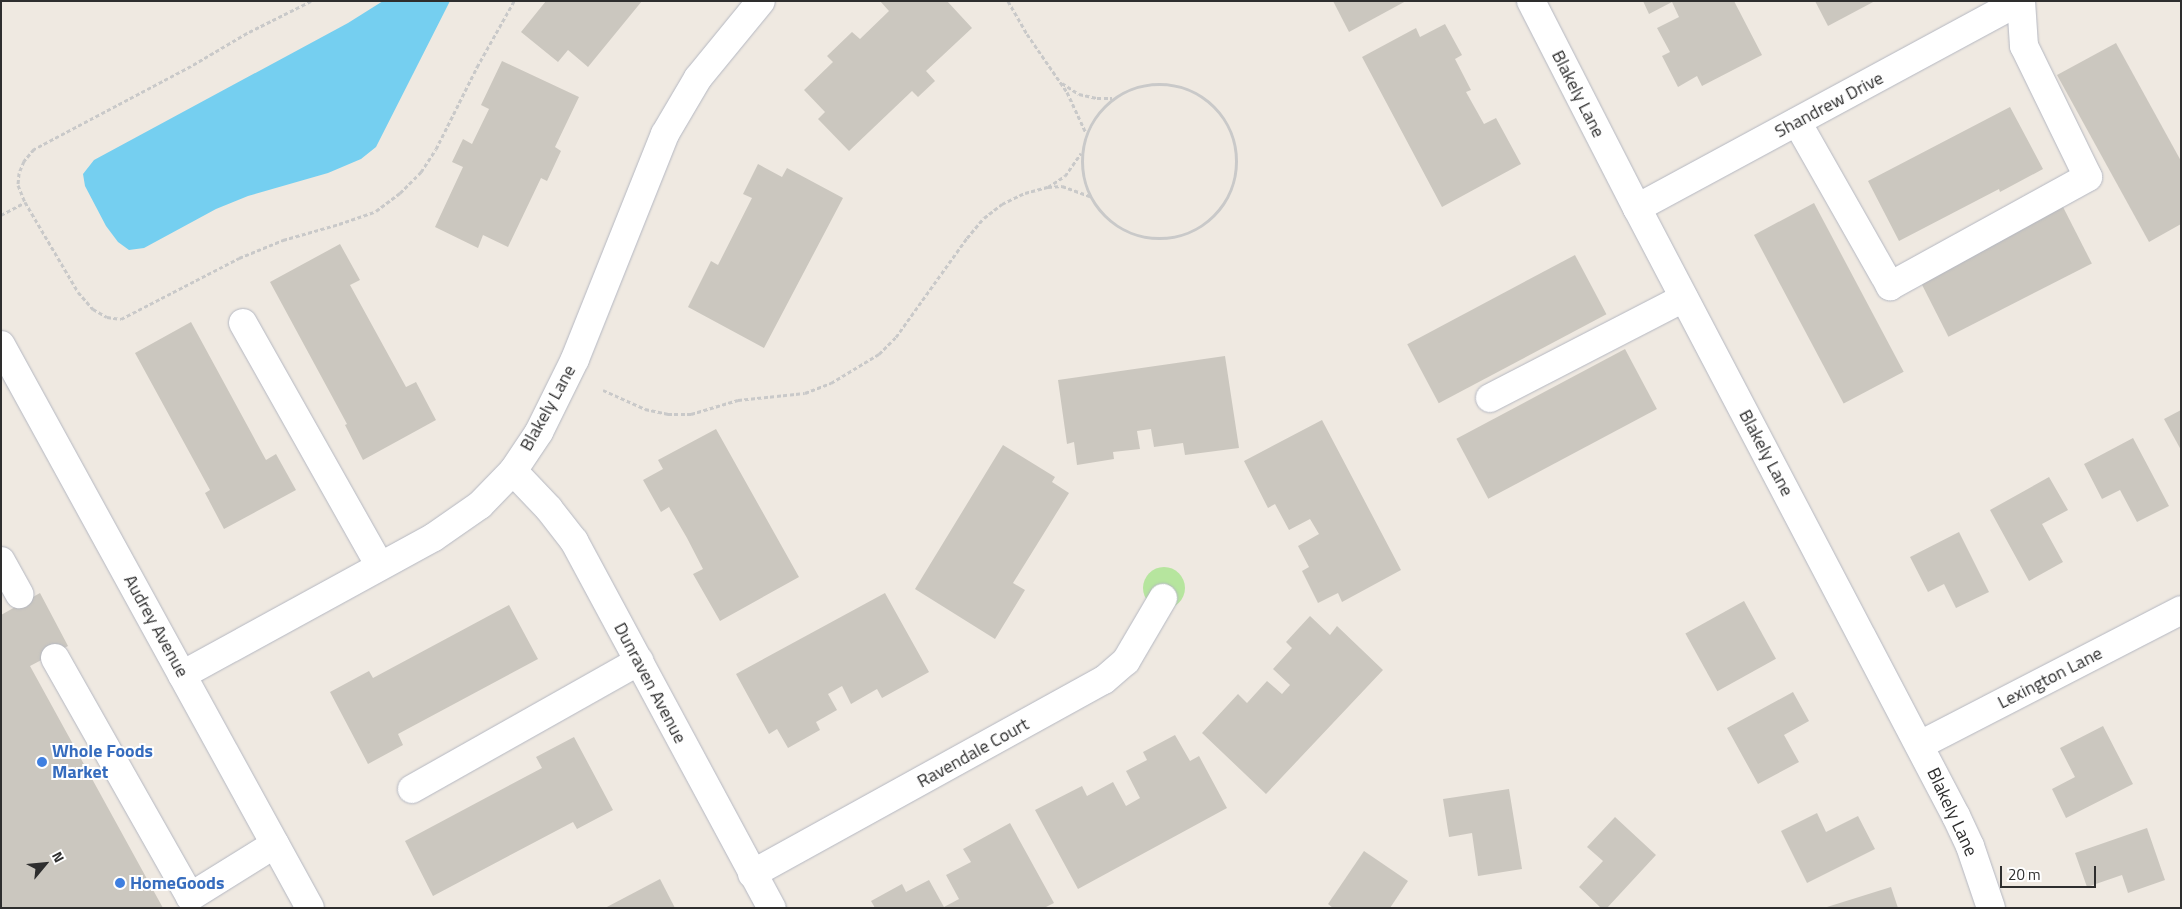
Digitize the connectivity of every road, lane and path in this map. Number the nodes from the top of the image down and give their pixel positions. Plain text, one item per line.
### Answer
1 (311, 1) edge
2 (514, 1) edge
3 (762, 1) edge
4 (1008, 1) edge
5 (1531, 1) edge
6 (2021, 1) edge
7 (1060, 82) junction
8 (1113, 98) junction
9 (1797, 122) junction
10 (1086, 134) junction
11 (1082, 150) junction
12 (1048, 188) junction
13 (1090, 196) junction
14 (25, 202) junction
15 (1637, 208) junction
16 (1, 215) edge
17 (1684, 298) junction
18 (243, 323) dead end
19 (1, 345) edge
20 (603, 390) dead end
21 (1490, 398) dead end
22 (513, 471) junction
23 (1, 561) edge
24 (380, 566) junction
25 (19, 594) dead end
26 (1164, 598) dead end
27 (2181, 610) edge
28 (55, 658) dead end
29 (639, 661) junction
30 (182, 675) junction
31 (1920, 746) junction
32 (412, 789) dead end
33 (275, 844) junction
34 (752, 874) junction
35 (193, 902) edge
36 (310, 908) edge
37 (772, 908) edge
38 (1991, 908) edge

1 - 14 path
2 - 14 path
3 - 22 street, Blakely Lane
4 - 7 path
5 - 15 street, Blakely Lane
6 - 9 street, Shandrew Drive
6 - 9 street
7 - 8 path
7 - 10 path
8 - 10 path
8 - 13 path
9 - 15 street, Shandrew Drive
10 - 11 path
11 - 12 path
11 - 13 path
12 - 13 path
12 - 20 path
14 - 16 path
15 - 17 street, Blakely Lane
17 - 21 street
17 - 31 street, Blakely Lane
18 - 24 street
19 - 30 street, Audrey Avenue
22 - 24 street, Blakely Lane
22 - 29 street, Dunraven Avenue
23 - 25 street
24 - 30 street, Blakely Lane
26 - 34 street, Ravendale Court
27 - 31 street, Lexington Lane
28 - 35 street
29 - 32 street
29 - 34 street, Dunraven Avenue
30 - 33 street, Audrey Avenue
31 - 38 street, Blakely Lane
33 - 35 street
33 - 36 street, Audrey Avenue
34 - 37 street, Dunraven Avenue

